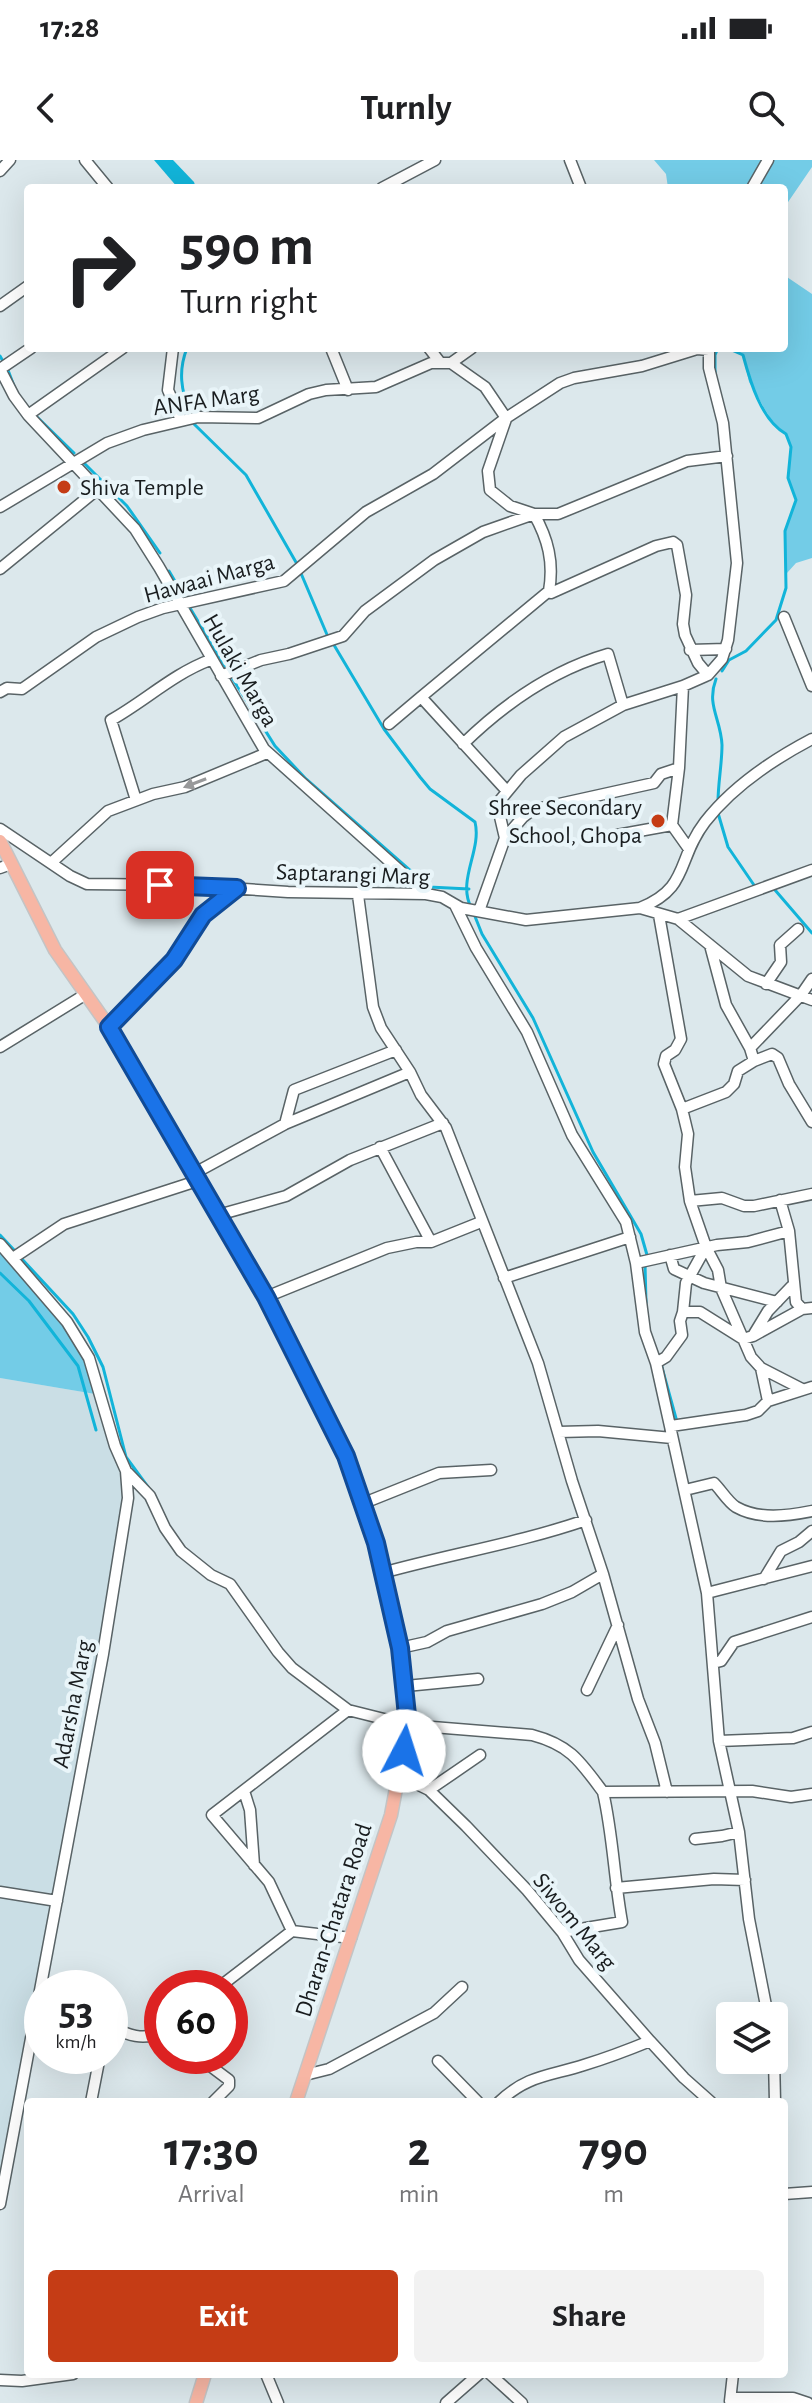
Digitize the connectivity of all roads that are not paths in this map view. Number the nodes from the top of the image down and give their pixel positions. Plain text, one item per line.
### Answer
1 (10, 160) edge
2 (85, 160) edge
3 (435, 160) edge
4 (570, 160) edge
5 (768, 160) edge
6 (0, 171) edge
7 (105, 184) edge
8 (390, 184) edge
9 (579, 184) edge
10 (754, 184) edge
11 (24, 289) edge
12 (0, 306) edge
13 (25, 352) edge
14 (117, 352) edge
15 (173, 352) edge
16 (333, 352) edge
17 (434, 352) edge
18 (464, 352) edge
19 (687, 352) edge
20 (709, 352) edge
21 (445, 362) junction
22 (0, 369) edge
23 (348, 390) junction
24 (28, 415) junction
25 (506, 418) junction
26 (181, 420) junction
27 (727, 456) junction
28 (74, 462) junction
29 (98, 489) junction
30 (0, 507) edge
31 (534, 514) junction
32 (0, 569) edge
33 (549, 591) junction
34 (182, 605) junction
35 (784, 617) dead end
36 (726, 649) junction
37 (690, 650) junction
38 (210, 660) junction
39 (0, 675) edge
40 (708, 675) junction
41 (221, 676) junction
42 (683, 686) junction
43 (812, 686) edge
44 (4, 690) edge
45 (421, 697) junction
46 (623, 705) junction
47 (389, 724) dead end
48 (812, 739) edge
49 (463, 744) junction
50 (267, 753) junction
51 (679, 768) junction
52 (506, 790) junction
53 (136, 800) junction
54 (672, 825) junction
55 (0, 829) edge
56 (617, 835) dead end
57 (505, 838) junction
58 (0, 841) edge
59 (689, 849) junction
60 (51, 863) junction
61 (6, 866) edge
62 (812, 870) edge
63 (237, 888) junction
64 (426, 894) junction
65 (358, 895) junction
66 (467, 908) junction
67 (640, 908) junction
68 (659, 915) junction
69 (678, 919) junction
70 (798, 929) dead end
71 (710, 945) junction
72 (812, 979) edge
73 (766, 984) junction
74 (86, 994) junction
75 (807, 998) edge
76 (109, 1027) junction
77 (0, 1047) edge
78 (750, 1048) junction
79 (396, 1050) junction
80 (754, 1061) junction
81 (410, 1072) junction
82 (682, 1109) junction
83 (812, 1122) edge
84 (443, 1123) junction
85 (285, 1124) junction
86 (380, 1147) junction
87 (195, 1177) junction
88 (812, 1194) edge
89 (780, 1200) junction
90 (690, 1201) junction
91 (218, 1215) junction
92 (481, 1222) junction
93 (789, 1231) junction
94 (630, 1237) junction
95 (431, 1242) junction
96 (0, 1244) edge
97 (706, 1247) junction
98 (670, 1255) junction
99 (13, 1258) junction
100 (636, 1263) junction
101 (688, 1277) junction
102 (504, 1278) junction
103 (792, 1286) junction
104 (721, 1288) junction
105 (266, 1297) junction
106 (777, 1302) junction
107 (807, 1308) edge
108 (683, 1312) junction
109 (748, 1338) junction
110 (656, 1363) junction
111 (761, 1368) junction
112 (807, 1388) edge
113 (768, 1401) junction
114 (559, 1432) junction
115 (672, 1432) junction
116 (491, 1470) dead end
117 (126, 1471) junction
118 (685, 1490) junction
119 (364, 1503) junction
120 (812, 1511) edge
121 (586, 1520) junction
122 (812, 1531) edge
123 (812, 1566) edge
124 (382, 1573) junction
125 (603, 1574) junction
126 (764, 1579) junction
127 (707, 1593) junction
128 (812, 1617) edge
129 (618, 1625) junction
130 (400, 1648) junction
131 (713, 1663) junction
132 (478, 1679) dead end
133 (406, 1686) junction
134 (587, 1690) dead end
135 (348, 1710) junction
136 (408, 1725) junction
137 (812, 1732) edge
138 (719, 1741) junction
139 (480, 1755) dead end
140 (400, 1776) junction
141 (429, 1790) junction
142 (244, 1791) junction
143 (730, 1791) junction
144 (603, 1792) junction
145 (667, 1792) junction
146 (812, 1794) edge
147 (739, 1832) junction
148 (695, 1839) dead end
149 (254, 1865) junction
150 (745, 1880) junction
151 (616, 1888) junction
152 (0, 1892) edge
153 (57, 1901) junction
154 (292, 1931) junction
155 (562, 1932) junction
156 (351, 1938) junction
157 (44, 1970) edge
158 (241, 1970) edge
159 (462, 1987) dead end
160 (766, 2002) edge
161 (650, 2041) junction
162 (438, 2061) dead end
163 (25, 2074) edge
164 (96, 2074) edge
165 (221, 2074) edge
166 (774, 2074) edge
167 (305, 2075) junction
168 (92, 2098) edge
169 (217, 2098) edge
170 (297, 2098) edge
171 (474, 2098) edge
172 (503, 2098) edge
173 (706, 2098) edge
174 (775, 2098) edge
175 (812, 2192) edge
176 (788, 2194) edge
177 (0, 2204) edge
178 (44, 2378) edge
179 (204, 2378) edge
180 (268, 2378) edge
181 (474, 2378) edge
182 (494, 2378) edge
183 (733, 2378) edge
184 (0, 2380) edge
185 (730, 2401) edge
186 (196, 2403) edge
187 (278, 2403) edge
188 (446, 2403) edge
189 (522, 2403) edge
190 (808, 2403) edge

1 - 6 street
2 - 7 street
3 - 8 street
4 - 9 street
5 - 10 street
11 - 12 street
13 - 22 street
14 - 24 street
15 - 26 street
16 - 23 street
17 - 21 street
18 - 21 street, ANFA Marg
19 - 25 street
20 - 27 street
21 - 23 street, ANFA Marg
21 - 25 street
22 - 24 street, Hulaki Marga
23 - 26 street, ANFA Marg
24 - 28 street, Hulaki Marga
25 - 31 street
25 - 34 street, Hawaai Marga
26 - 28 street, ANFA Marg
27 - 31 street
27 - 36 street
28 - 29 street, Hulaki Marga
28 - 30 street, ANFA Marg
29 - 32 street
29 - 34 street, Hulaki Marga
31 - 33 street
31 - 41 street
33 - 37 street
33 - 45 street
34 - 38 street, Hulaki Marga
34 - 44 street, Hawaai Marga
35 - 43 street
36 - 37 street
36 - 40 street
37 - 40 street
38 - 41 street, Hulaki Marga
38 - 53 street
39 - 44 street
40 - 42 street
41 - 50 street, Hulaki Marga
42 - 46 street
42 - 51 street
45 - 47 street
45 - 49 street
46 - 49 street
46 - 52 street
48 - 59 street
49 - 52 street
50 -> 53 street
50 - 64 street, Hulaki Marga
51 - 54 street
51 - 57 street
52 - 57 street
53 - 60 street
54 - 56 street
54 - 59 street
55 - 60 street, Saptarangi Marg
57 - 66 street
58 - 61 main road, Dharan-Chatara Road
59 - 67 street
60 - 63 street, Saptarangi Marg
61 - 74 main road, Dharan-Chatara Road
62 - 69 street
63 - 65 street, Saptarangi Marg
63 - 76 street
64 - 65 street, Saptarangi Marg
64 - 66 street, Saptarangi Marg
65 - 79 street
66 - 67 street, Saptarangi Marg
66 - 94 street
67 - 68 street
68 - 69 street
68 - 82 street
69 - 71 street
70 - 73 street
71 - 73 street
71 - 78 street
72 - 75 street
73 - 75 street
74 - 76 main road, Dharan-Chatara Road
74 - 77 street
75 - 78 street
76 - 87 main road, Dharan-Chatara Road
78 - 80 street
79 - 81 street
79 - 85 street
80 - 82 street
80 - 83 street
81 - 84 street
81 - 85 street
82 - 90 street
84 - 86 street
84 - 92 street
85 - 87 street
86 - 91 street
86 - 95 street
87 - 91 main road, Dharan-Chatara Road
87 - 99 street
88 - 89 street
89 - 90 street
89 - 93 street
90 - 97 street
91 - 105 main road, Dharan-Chatara Road
92 - 95 street
92 - 102 street
93 - 97 street
93 - 103 street
94 - 100 street
94 - 102 street
95 - 105 street
96 - 99 street, Adarsha Marg
97 - 98 street
97 - 101 street
97 - 104 street
98 - 100 street
98 - 101 street
99 - 117 street, Adarsha Marg
100 - 110 street
101 - 104 street
101 - 108 street
102 - 114 street
103 - 106 street
103 - 107 street
104 - 106 street
104 - 109 street
105 - 119 main road, Dharan-Chatara Road
106 - 109 street
107 - 109 street
108 - 109 street
108 - 110 street
109 - 111 street
110 - 115 street
111 - 112 street
111 - 113 street
112 - 113 street
113 - 115 street
114 - 115 street
114 - 121 street
115 - 118 street
116 - 119 street
117 - 135 street
117 - 153 street, Adarsha Marg
118 - 120 street
118 - 127 street
119 - 124 main road, Dharan-Chatara Road
121 - 124 street
121 - 125 street
122 - 126 street
123 - 126 street
124 - 130 main road, Dharan-Chatara Road
125 - 129 street
125 - 130 street
126 - 127 street
127 - 131 street
128 - 131 street
129 - 134 street
129 - 145 street
130 - 133 main road, Dharan-Chatara Road
131 - 138 street
132 - 133 street
133 - 136 main road, Dharan-Chatara Road
135 - 136 street
135 - 142 street
136 - 140 main road, Dharan-Chatara Road
136 - 144 street
137 - 138 street
138 - 143 street
139 - 141 street
140 - 141 street, Siwom Marg
140 - 156 main road, Dharan-Chatara Road
141 - 155 street, Siwom Marg
142 - 149 street
142 - 149 street
143 - 145 street
143 - 146 street
143 - 147 street
144 - 145 street
144 - 151 street
147 - 148 street
147 - 150 street
149 - 154 street
150 - 151 street
150 - 160 street
151 - 155 street
152 - 153 street
153 - 157 street, Adarsha Marg
154 - 156 street
154 - 158 street
155 - 161 street, Siwom Marg
156 - 167 main road, Dharan-Chatara Road
159 - 167 street
161 - 172 street
161 - 173 street, Siwom Marg
162 - 171 street
163 - 177 street, Adarsha Marg
164 - 168 street
165 - 169 street
166 - 174 street
167 - 170 main road, Dharan-Chatara Road
175 - 176 street
178 - 184 street
179 - 186 main road
180 - 187 street
181 - 188 street
182 - 189 street
183 - 185 street
185 - 190 street

